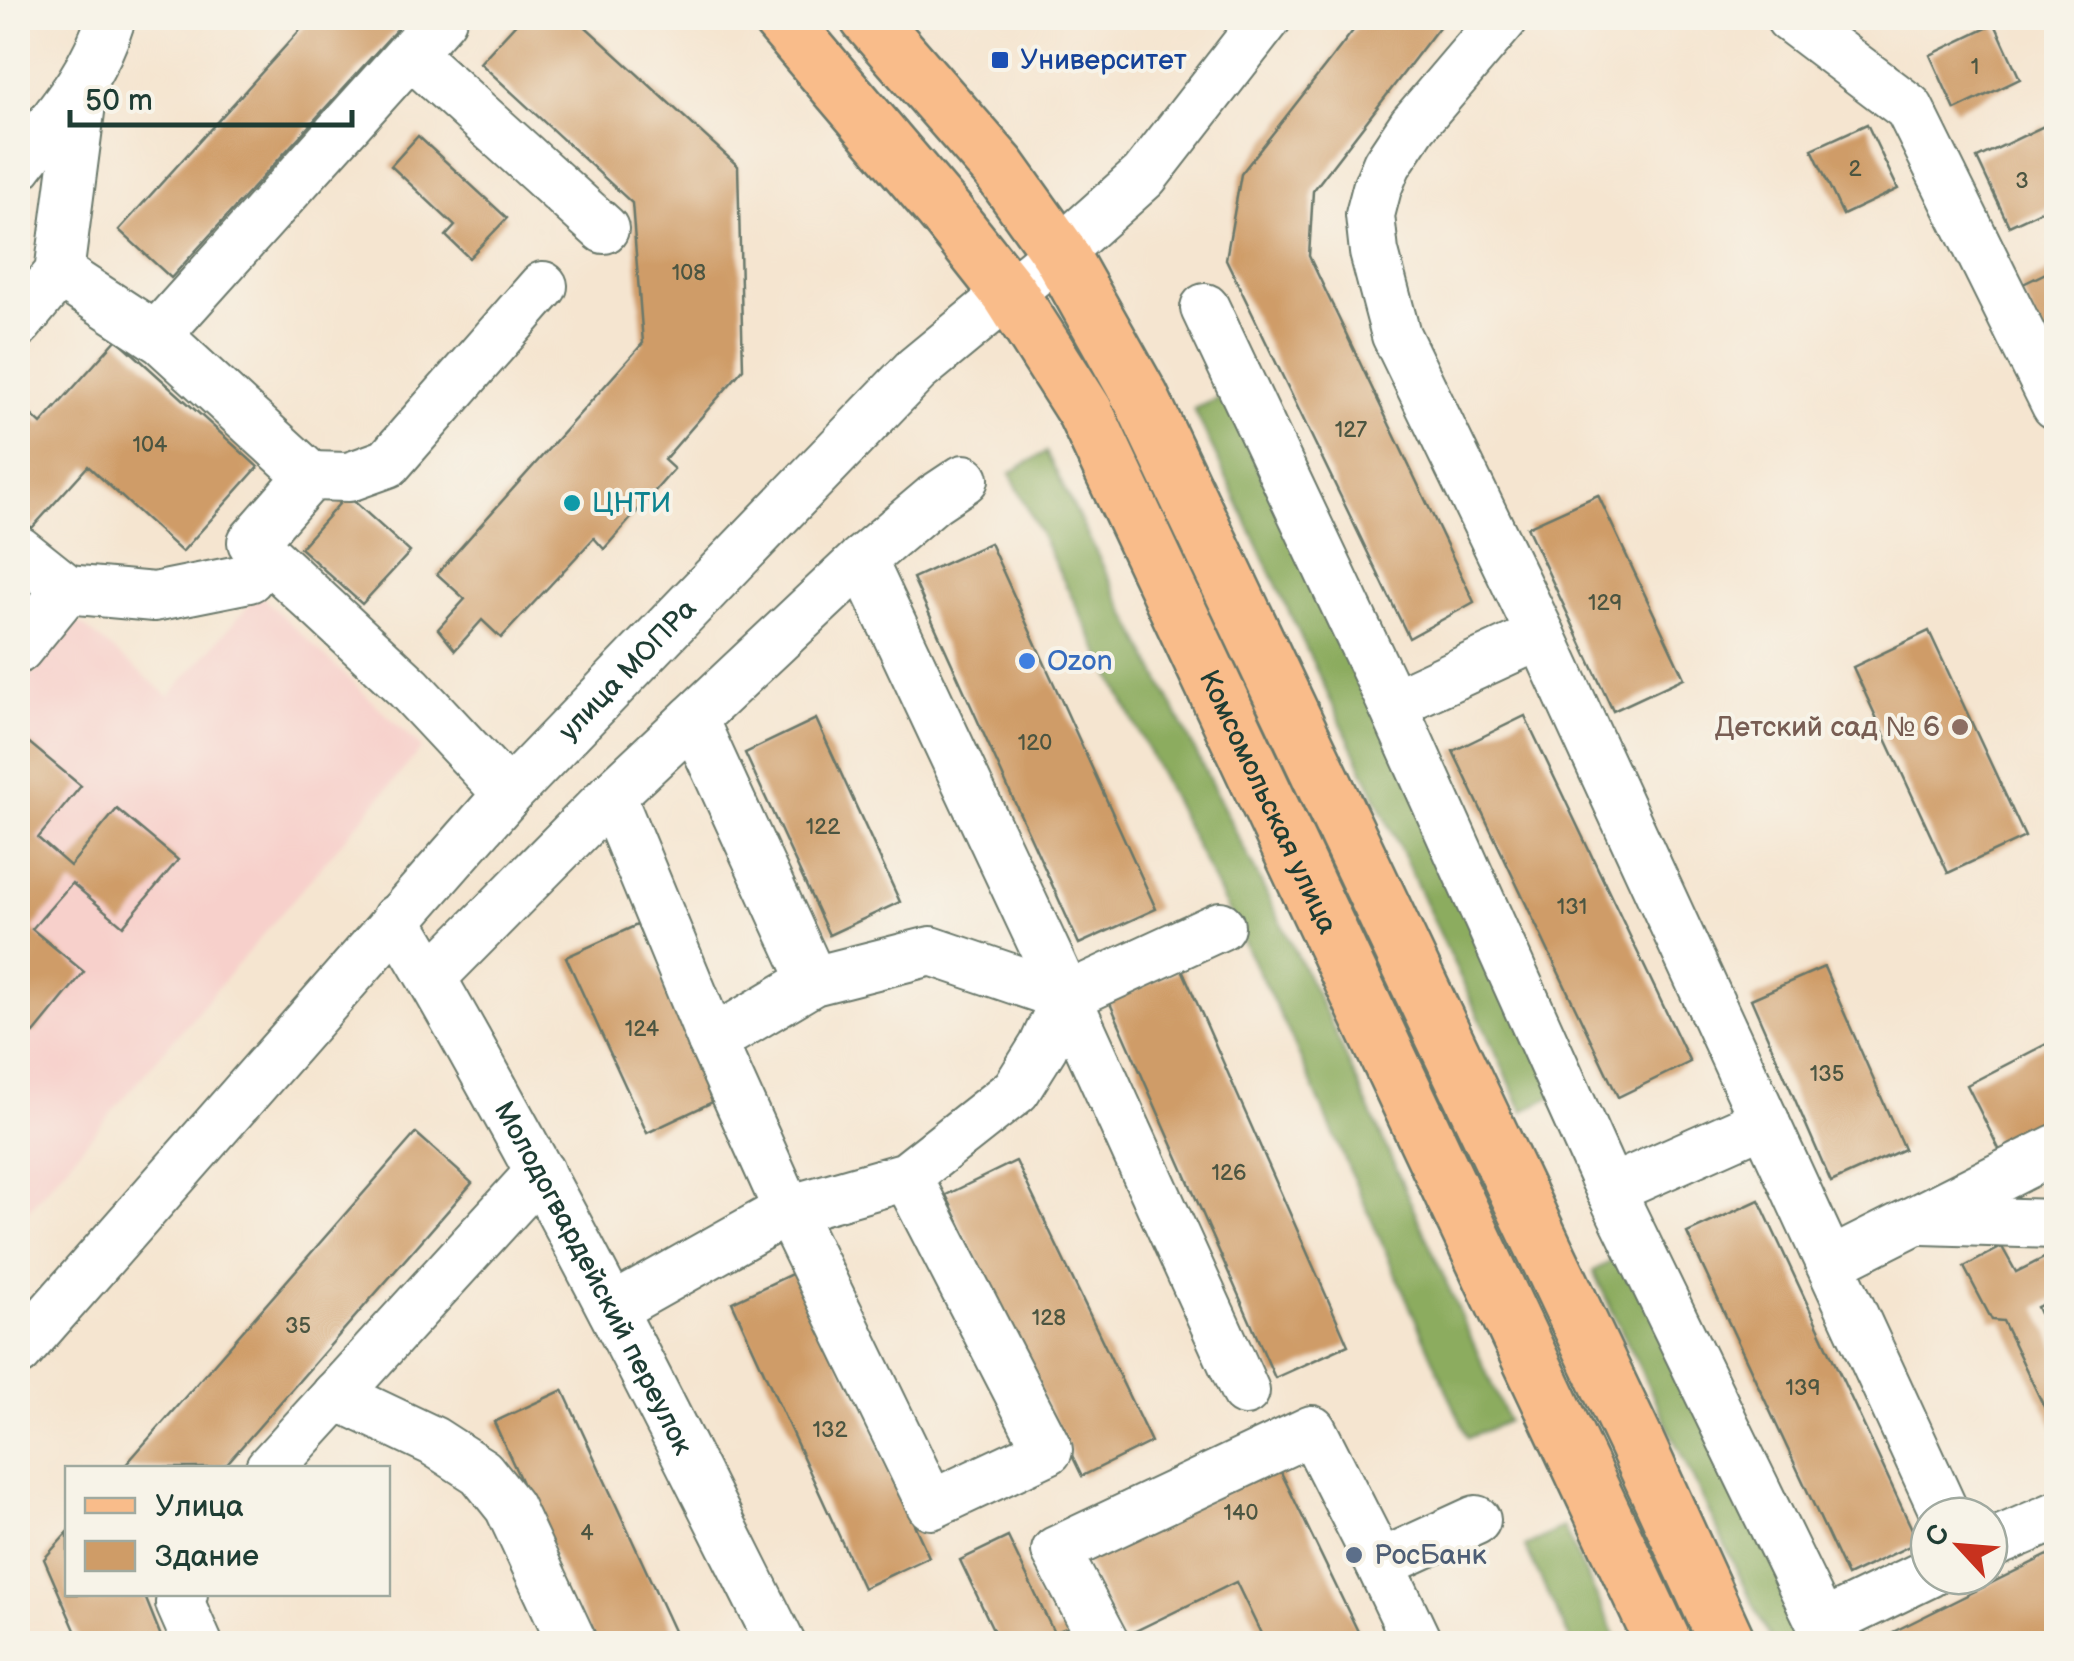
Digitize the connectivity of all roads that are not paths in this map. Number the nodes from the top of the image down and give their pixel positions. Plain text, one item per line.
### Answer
1 (110, 18) edge
2 (442, 18) edge
3 (780, 18) edge
4 (868, 18) edge
5 (1267, 18) edge
6 (1504, 18) edge
7 (1790, 18) edge
8 (411, 54) junction
9 (84, 81) junction
10 (18, 166) edge
11 (604, 229) dead end
12 (1059, 252) junction
13 (59, 273) junction
14 (543, 286) dead end
15 (1010, 294) junction
16 (1205, 308) dead end
17 (18, 323) edge
18 (156, 336) junction
19 (2056, 405) edge
20 (310, 476) junction
21 (964, 479) dead end
22 (18, 550) edge
23 (862, 560) junction
24 (248, 578) dead end
25 (67, 590) junction
26 (1541, 635) junction
27 (18, 650) edge
28 (1392, 704) junction
29 (693, 720) junction
30 (508, 794) junction
31 (611, 796) junction
32 (396, 919) junction
33 (1220, 926) dead end
34 (432, 976) junction
35 (813, 981) junction
36 (1066, 997) junction
37 (712, 1040) junction
38 (1765, 1121) junction
39 (2056, 1150) edge
40 (540, 1172) junction
41 (907, 1176) junction
42 (1610, 1190) junction
43 (788, 1210) junction
44 (1915, 1220) junction
45 (2056, 1224) edge
46 (1830, 1263) junction
47 (612, 1309) junction
48 (18, 1352) edge
49 (1244, 1391) dead end
50 (336, 1395) junction
51 (272, 1466) edge
52 (1937, 1496) edge
53 (2056, 1516) edge
54 (1476, 1520) dead end
55 (2009, 1536) edge
56 (1380, 1564) junction
57 (1909, 1585) edge
58 (182, 1596) edge
59 (1827, 1634) edge
60 (198, 1644) edge
61 (574, 1644) edge
62 (781, 1644) edge
63 (1105, 1644) edge
64 (1418, 1644) edge
65 (1664, 1644) edge
66 (1728, 1644) edge

1 - 9 street
2 - 8 street
3 - 15 main road, Комсомольская улица
4 - 12 main road, Комсомольская улица
5 - 12 street, улица МОПРа
6 - 26 street
7 - 19 street
8 - 11 street
8 - 18 street
9 - 10 street
9 - 13 street
12 - 15 street, улица МОПРа
12 - 66 main road, Комсомольская улица
13 - 17 street
13 - 18 street
14 - 20 street
15 - 30 street, улица МОПРа
15 - 65 main road, Комсомольская улица
16 - 28 street
18 - 20 street
20 - 30 street
21 - 23 street
22 - 25 street
23 - 29 street
23 - 36 street
24 - 25 street
25 - 27 street
26 - 28 street
26 - 38 street
28 - 42 street
29 - 31 street
29 - 35 street
30 - 32 street, улица МОПРа
31 - 34 street
31 - 37 street
32 - 34 street, Молодогвардейский переулок
32 - 48 street, улица МОПРа
33 - 36 street
34 - 40 street, Молодогвардейский переулок
35 - 36 street
35 - 37 street
36 - 41 street
36 - 49 street
37 - 43 street
38 - 42 street
38 - 46 street
39 - 44 street
40 - 47 street, Молодогвардейский переулок
40 - 50 street
41 - 43 street
41 - 43 street
42 - 59 street
43 - 47 street
44 - 45 street
44 - 46 street
46 - 52 street
47 - 62 street, Молодогвардейский переулок
50 - 51 street
50 - 61 street
53 - 55 street
54 - 56 street
56 - 63 street
56 - 64 street
57 - 59 street
58 - 60 street

